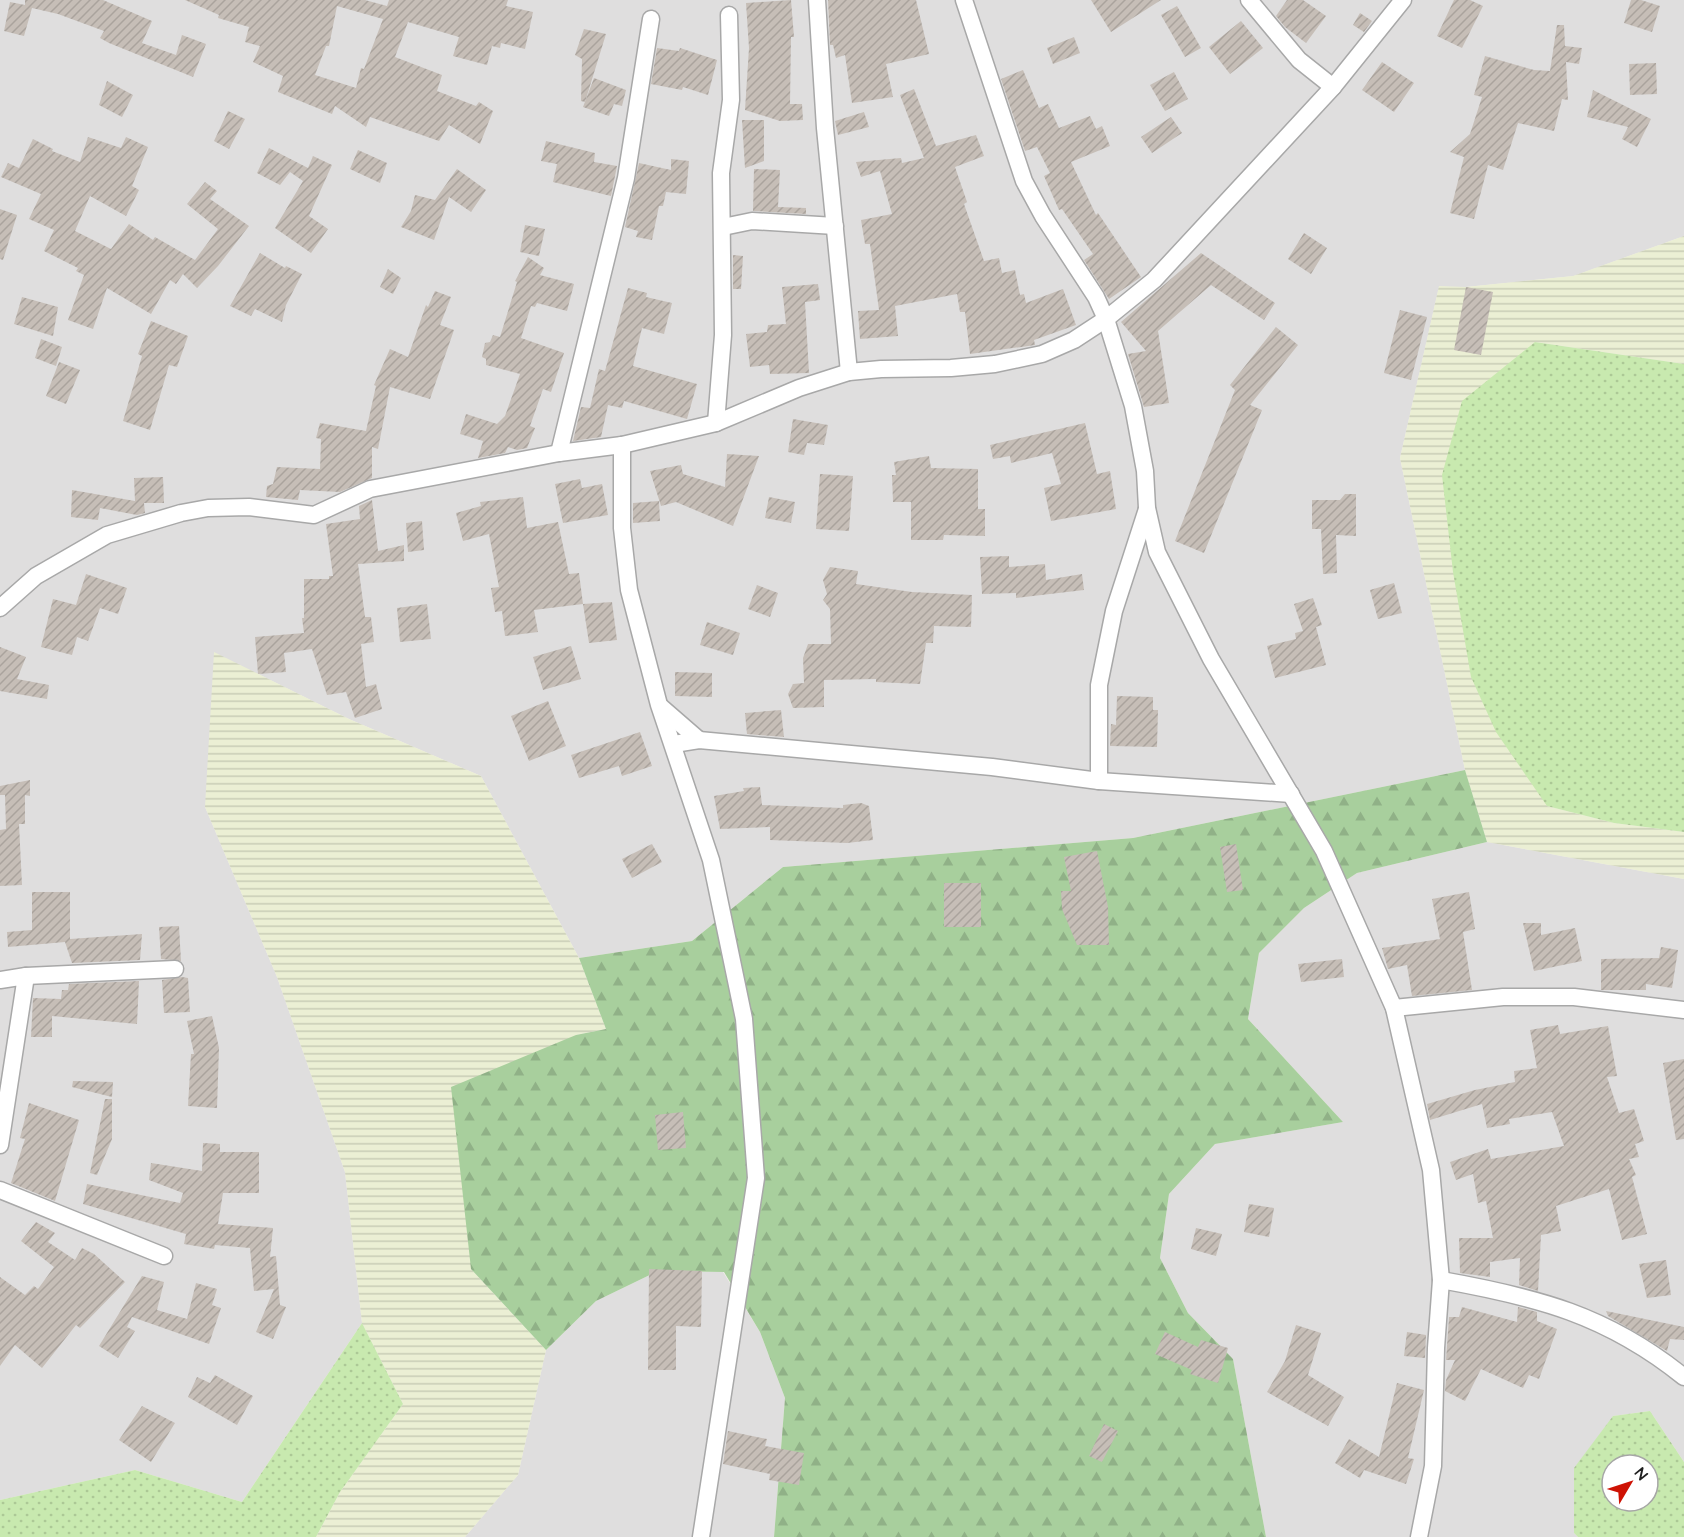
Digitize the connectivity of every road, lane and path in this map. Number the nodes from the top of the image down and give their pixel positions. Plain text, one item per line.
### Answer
1 (817, 0) edge
2 (964, 0) edge
3 (1249, 0) edge
4 (1402, 0) edge
5 (729, 15) dead end
6 (651, 19) dead end
7 (1333, 87) junction
8 (835, 226) junction
9 (723, 227) junction
10 (1106, 319) junction
11 (849, 372) junction
12 (716, 423) junction
13 (622, 445) junction
14 (559, 453) junction
15 (1147, 508) junction
16 (0, 608) edge
17 (658, 705) junction
18 (699, 740) junction
19 (674, 744) junction
20 (1099, 781) junction
21 (1291, 794) junction
22 (175, 969) dead end
23 (26, 976) junction
24 (0, 980) edge
25 (1394, 1008) junction
26 (1684, 1010) edge
27 (0, 1145) edge
28 (0, 1190) edge
29 (164, 1256) dead end
30 (1442, 1280) junction
31 (1684, 1377) edge
32 (701, 1537) edge
33 (1419, 1537) edge

1 - 8 street
2 - 10 street
3 - 7 street
4 - 7 street
5 - 9 street
6 - 14 street
7 - 10 street
8 - 9 street
8 - 11 street
9 - 12 street
10 - 11 street
10 - 15 street
11 - 12 street
12 - 13 street
13 - 14 street
13 - 17 street
14 - 16 street
15 - 20 street
15 - 21 street
17 - 18 street
17 - 19 street
18 - 19 street
18 - 20 street
19 - 32 street
20 - 21 street
21 - 25 street
22 - 23 street
23 - 24 street
23 - 27 street
25 - 26 street
25 - 30 street
28 - 29 street
30 - 31 street
30 - 33 street

